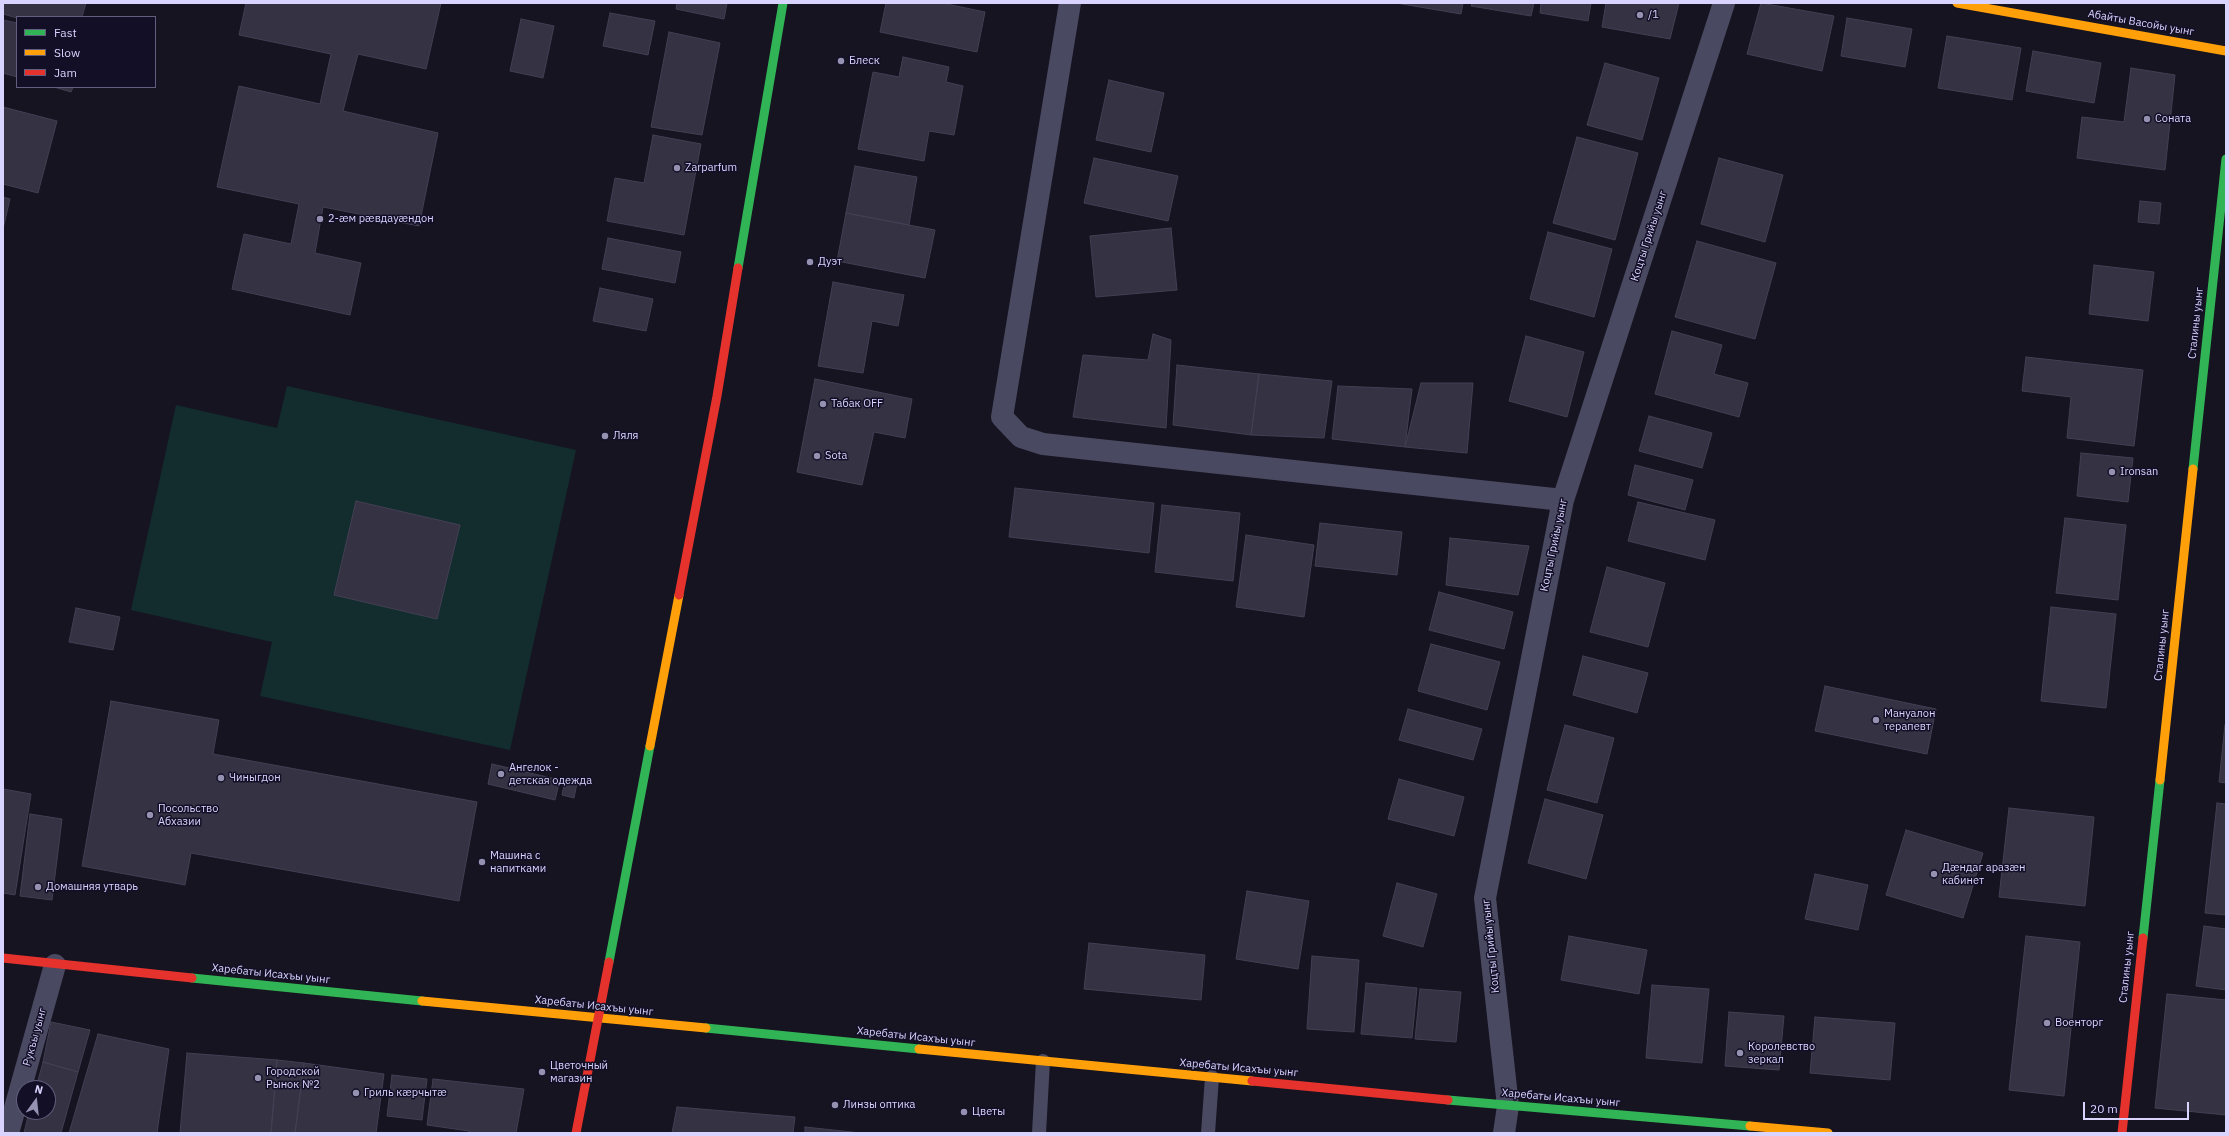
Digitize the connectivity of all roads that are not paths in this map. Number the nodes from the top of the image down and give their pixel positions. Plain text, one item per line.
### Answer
1 (783, 3) edge
2 (1070, 3) edge
3 (1724, 3) edge
4 (1957, 3) edge
5 (2226, 51) edge
6 (2226, 159) edge
7 (1563, 500) junction
8 (3, 958) edge
9 (55, 965) junction
10 (598, 1018) junction
11 (1044, 1061) junction
12 (1212, 1077) junction
13 (1508, 1106) junction
14 (8, 1133) edge
15 (576, 1133) edge
16 (1039, 1133) edge
17 (1208, 1133) edge
18 (1504, 1133) edge
19 (1828, 1133) edge
20 (2122, 1133) edge

1 - 10 main road
2 - 7 street
3 - 7 street, Коцты Грийы уынг
4 - 5 main road, Абайты Васойы уынг
6 - 20 main road, Сталины уынг
7 - 13 street, Коцты Грийы уынг
8 - 9 main road, Харебаты Исахъы уынг
9 - 10 main road, Харебаты Исахъы уынг
9 - 14 street, Рукъы уынг
10 - 11 main road, Харебаты Исахъы уынг
10 - 15 main road
11 - 12 main road, Харебаты Исахъы уынг
11 - 16 lane
12 - 13 main road, Харебаты Исахъы уынг
12 - 17 lane
13 - 18 street, Коцты Грийы уынг
13 - 19 main road, Харебаты Исахъы уынг

